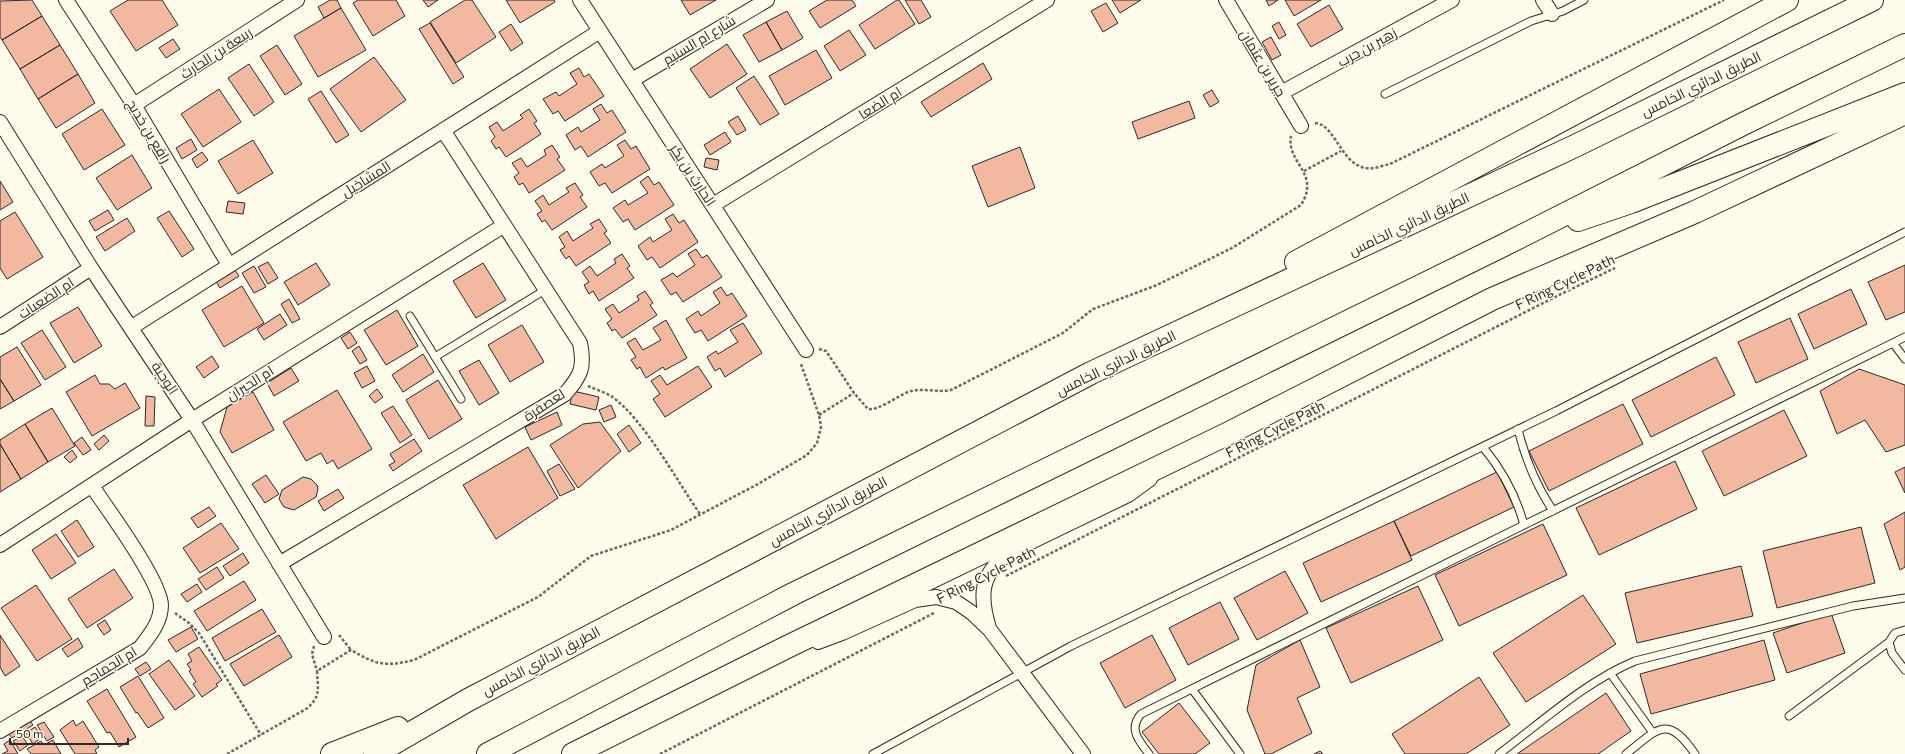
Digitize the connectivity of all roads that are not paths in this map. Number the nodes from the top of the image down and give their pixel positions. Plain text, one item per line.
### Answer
1 (66, 0) edge
2 (297, 0) edge
3 (580, 0) edge
4 (767, 0) edge
5 (1047, 0) edge
6 (1226, 0) edge
7 (1452, 0) edge
8 (1543, 0) edge
9 (1584, 0) edge
10 (1786, 0) edge
11 (1872, 0) edge
12 (1552, 14) junction
13 (600, 31) junction
14 (1905, 46) edge
15 (632, 80) junction
16 (1281, 93) junction
17 (1385, 94) dead end
18 (1905, 94) edge
19 (134, 105) junction
20 (1905, 113) edge
21 (0, 122) edge
22 (1301, 126) road end
23 (443, 130) junction
24 (713, 205) junction
25 (503, 226) junction
26 (1905, 232) edge
27 (1504, 245) junction
28 (229, 265) junction
29 (91, 268) junction
30 (545, 290) junction
31 (410, 316) dead end
32 (0, 327) edge
33 (132, 327) junction
34 (1905, 337) edge
35 (1893, 343) junction
36 (806, 350) road end
37 (435, 357) junction
38 (1905, 359) edge
39 (1091, 373) junction
40 (461, 399) dead end
41 (192, 420) junction
42 (1518, 429) junction
43 (1483, 447) junction
44 (1165, 462) junction
45 (92, 486) junction
46 (1553, 511) junction
47 (1524, 525) junction
48 (0, 545) edge
49 (279, 564) junction
50 (1905, 598) edge
51 (990, 630) junction
52 (1905, 630) edge
53 (324, 637) dead end
54 (1889, 642) junction
55 (786, 647) junction
56 (1905, 670) edge
57 (1022, 673) junction
58 (1610, 673) junction
59 (1192, 689) junction
60 (468, 700) junction
61 (1789, 716) dead end
62 (0, 731) edge
63 (1653, 733) junction
64 (332, 754) edge
65 (375, 754) edge
66 (488, 754) edge
67 (573, 754) edge
68 (873, 754) edge
69 (1083, 754) edge
70 (1148, 754) edge
71 (1240, 754) edge
72 (1499, 754) edge
73 (1626, 754) edge
74 (1695, 754) edge

1 - 19 street, رافع بن خديج
2 - 19 street, ربيعة بن الحارث
3 - 13 street, الحارث بن بكر
4 - 15 street, شارع ام السنيم
5 - 24 street, ام الضعا
6 - 16 street, جرير بن عثمان
7 - 16 street, زهير بن حرب
8 - 12 street
9 - 12 lane
10 - 39 highway
11 - 39 highway, الطريق الدائري الخامس
12 - 17 lane
13 - 15 street, الحارث بن بكر
13 - 23 street, المشاخيل
14 - 27 highway
15 - 24 street, الحارث بن بكر
16 - 22 street, جرير بن عثمان
18 - 27 highway
19 - 28 street, رافع بن خديج
20 - 44 highway
21 - 29 street, الوجبة
23 - 25 street, لعصفرة
23 - 28 street, المشاخيل
24 - 36 street, الحارث بن بكر
25 - 30 street, لعصفرة
25 - 41 street, ام الحيران
26 - 42 lane
27 - 66 highway
28 - 33 street, المشاخيل
29 - 32 street, ام الضعيات
29 - 33 street, الوجبة
30 - 37 lane
30 - 49 street, لعصفرة
31 - 37 lane
33 - 41 street, الوجبة
34 - 35 lane
35 - 38 lane
35 - 46 lane
37 - 40 lane
39 - 60 highway, الطريق الدائري الخامس
41 - 45 street, ام الحيران
41 - 49 street, الوجبة
42 - 43 lane
42 - 46 lane
43 - 47 lane
43 - 57 lane
44 - 51 street
44 - 55 highway
45 - 48 street, ام الحيران
45 - 62 street, ام الجماجم
46 - 47 lane
47 - 59 lane
49 - 53 street, الوجبة
50 - 58 lane
51 - 55 street
51 - 57 street
52 - 54 lane
54 - 56 lane
54 - 61 lane
55 - 67 highway
57 - 68 lane
57 - 69 street
58 - 63 lane
58 - 72 lane
59 - 70 lane
59 - 71 lane
60 - 64 highway
60 - 65 highway, الطريق الدائري الخامس
63 - 73 lane
63 - 74 lane

